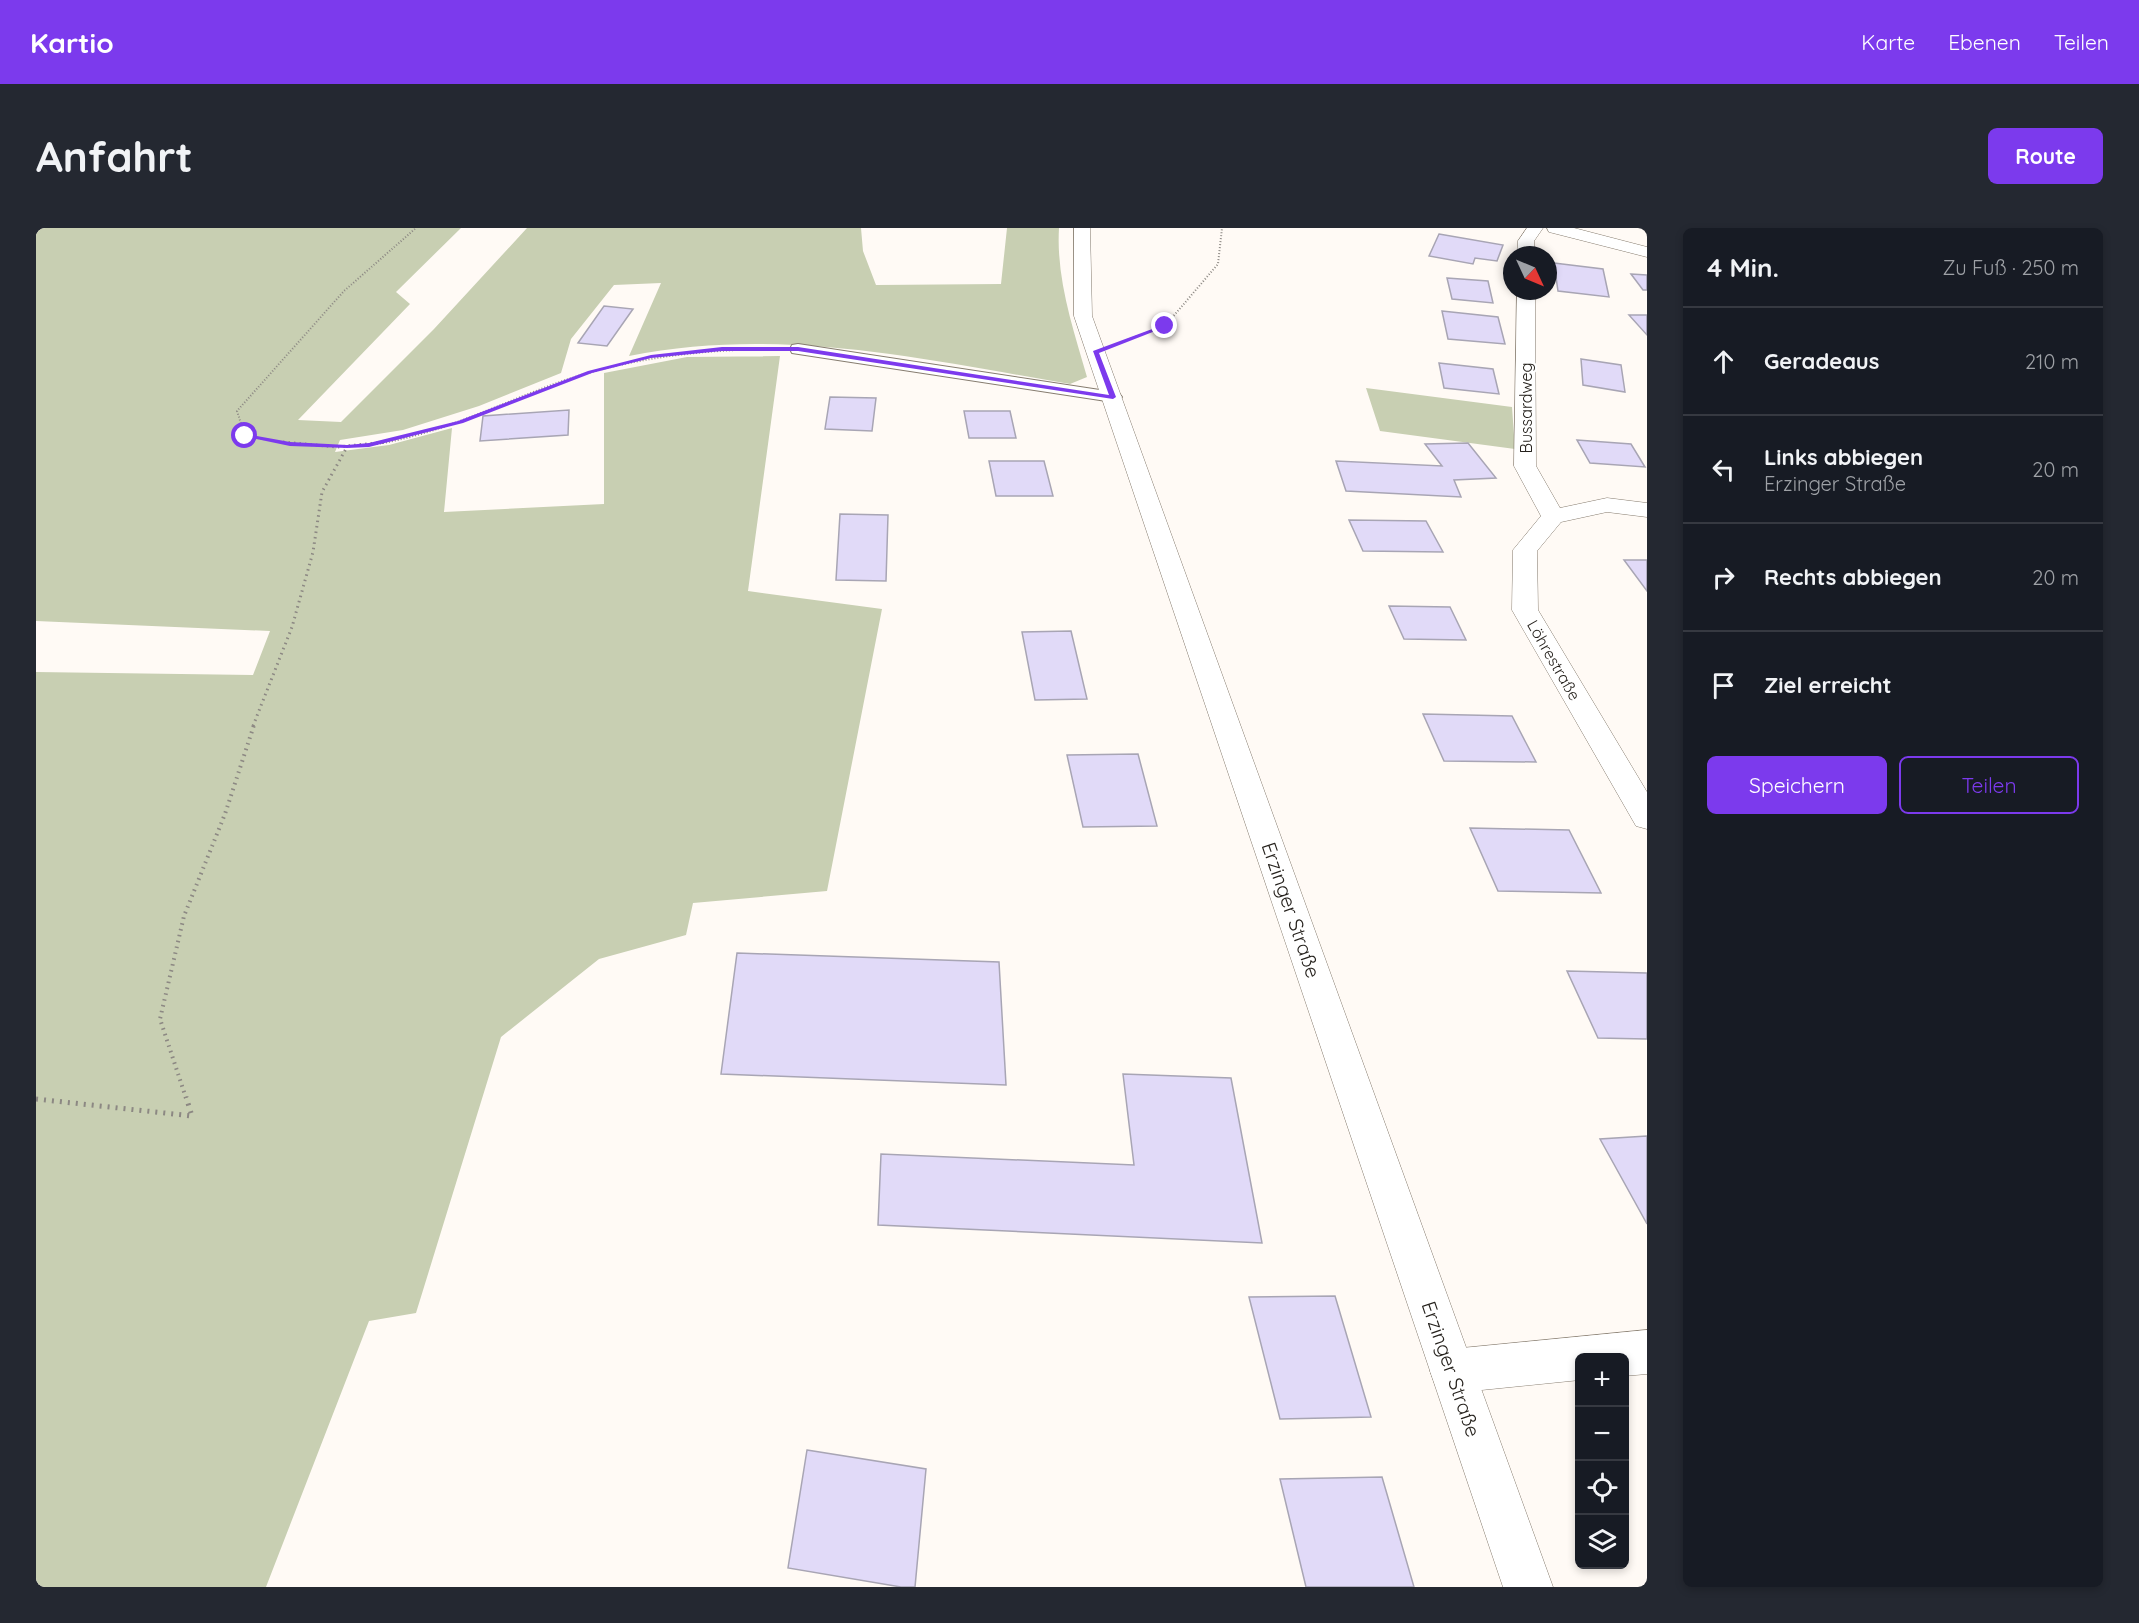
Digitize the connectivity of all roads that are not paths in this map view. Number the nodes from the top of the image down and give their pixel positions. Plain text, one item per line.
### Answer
1 (1082, 228) edge
2 (1535, 228) edge
3 (1555, 228) edge
4 (1526, 246) edge
5 (1647, 252) edge
6 (1526, 300) edge
7 (798, 349) road end
8 (1113, 397) junction
9 (1647, 510) edge
10 (1553, 517) junction
11 (1647, 818) edge
12 (1647, 1352) edge
13 (1629, 1354) edge
14 (1575, 1359) edge
15 (1452, 1371) junction
16 (1528, 1587) edge

1 - 8 street, Erzinger Straße
2 - 4 street
3 - 5 street
6 - 10 street, Bussardweg
7 - 8 lane
8 - 15 street, Erzinger Straße
9 - 10 street
10 - 11 street, Löhrestraße
12 - 13 street
14 - 15 street
15 - 16 street, Erzinger Straße

